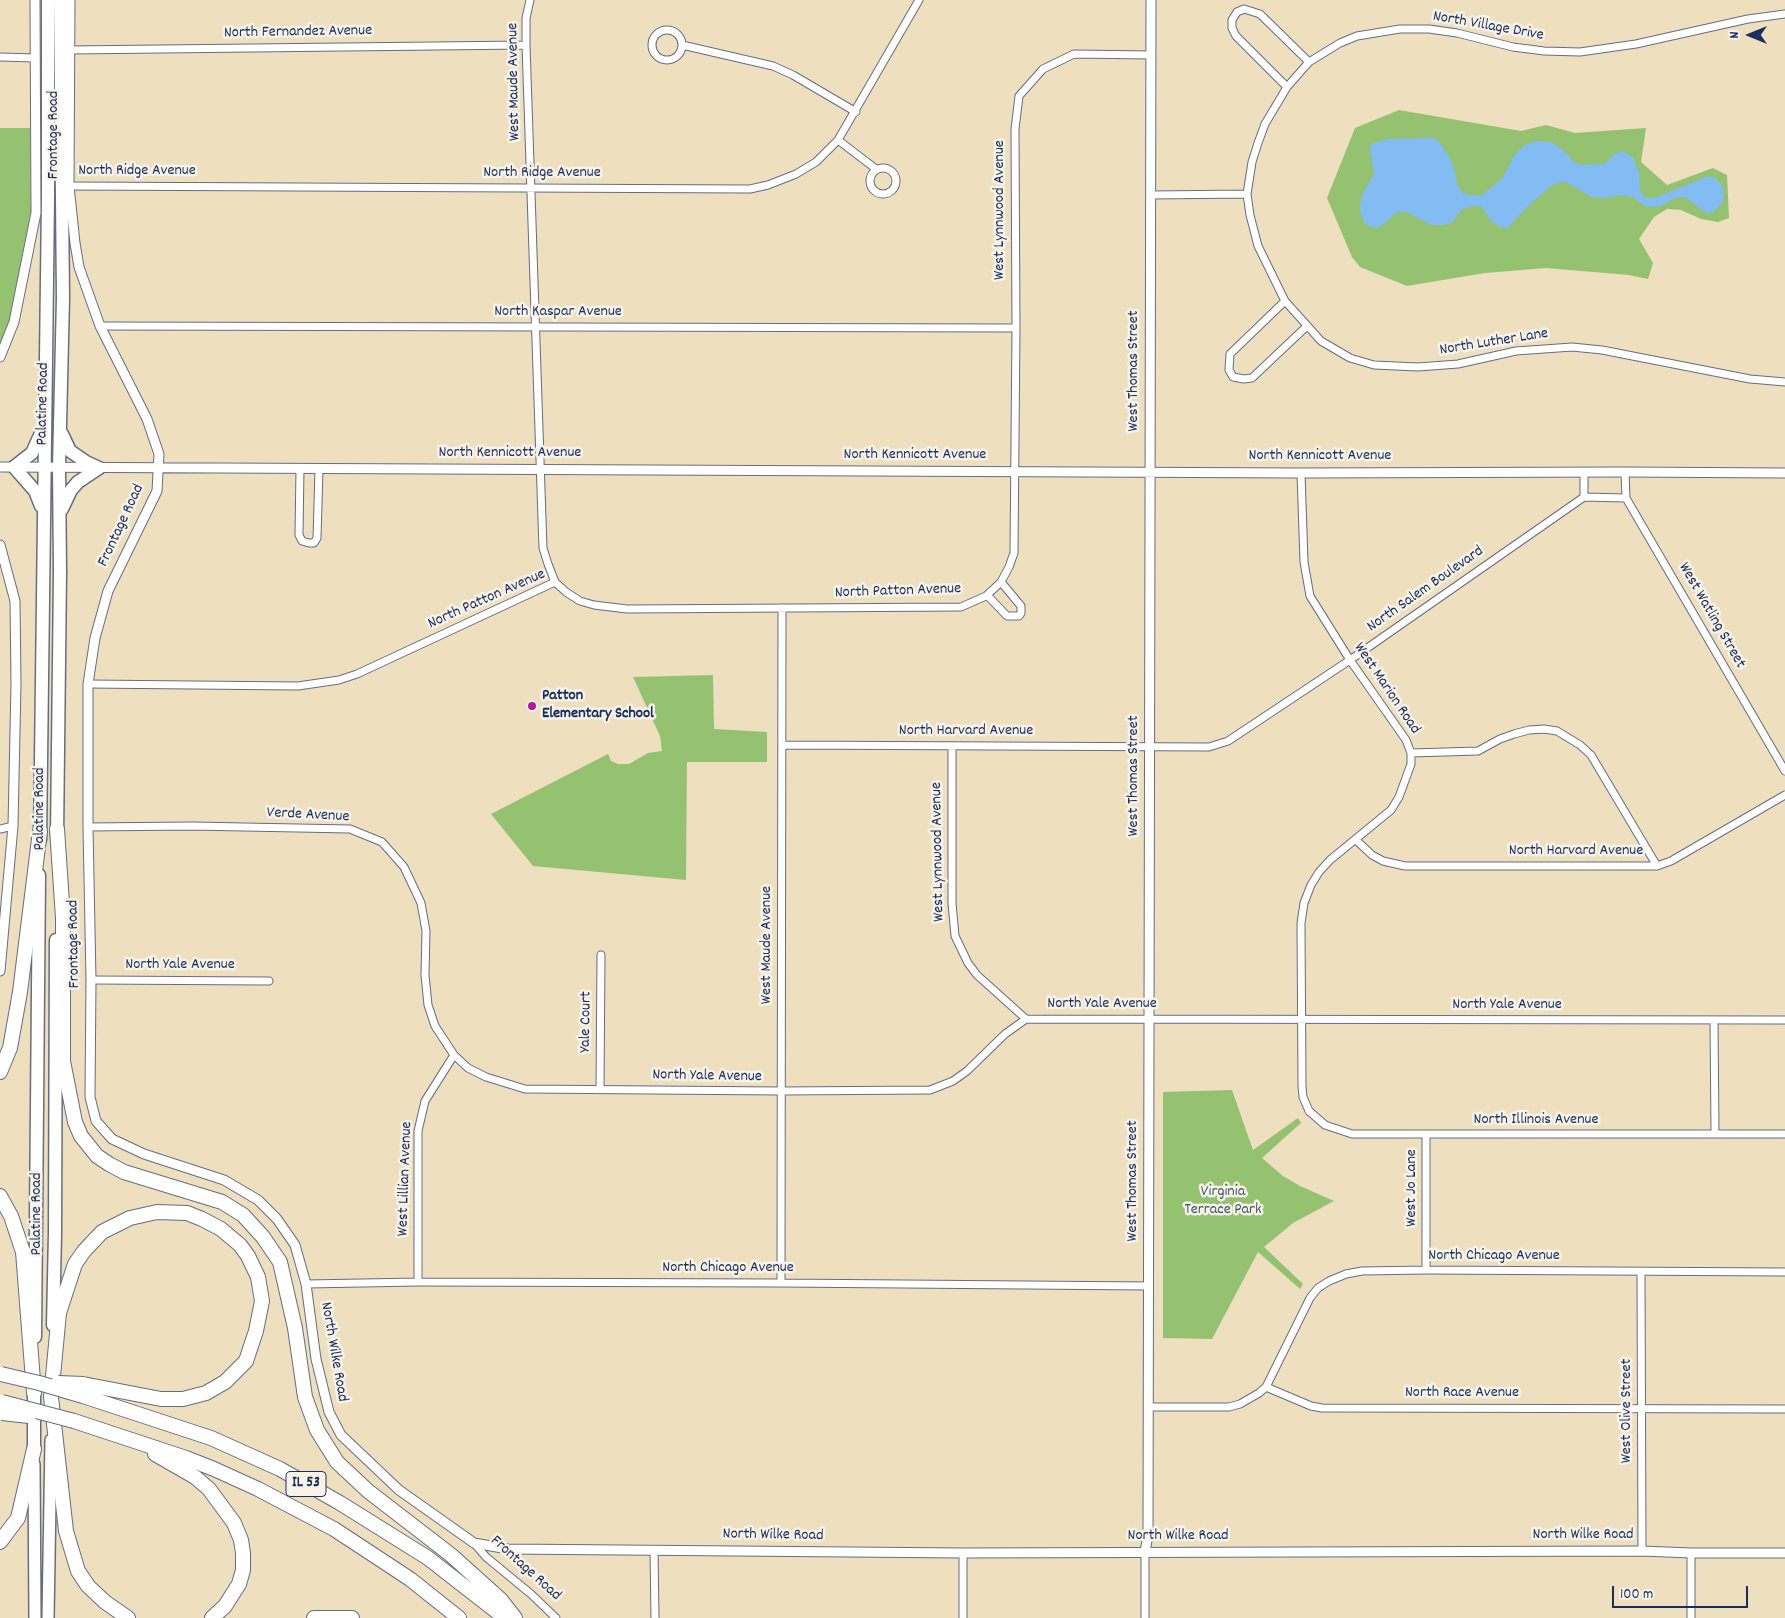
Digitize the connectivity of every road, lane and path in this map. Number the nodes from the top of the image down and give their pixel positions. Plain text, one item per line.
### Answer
1 (35, 0) edge
2 (48, 0) edge
3 (60, 0) edge
4 (70, 0) edge
5 (530, 0) edge
6 (919, 0) edge
7 (1151, 0) edge
8 (1785, 14) edge
9 (526, 44) junction
10 (682, 45) junction
11 (70, 50) junction
12 (1151, 55) junction
13 (0, 57) edge
14 (35, 58) junction
15 (1309, 62) junction
16 (1287, 87) junction
17 (856, 112) junction
18 (838, 140) junction
19 (876, 170) dead end
20 (69, 186) junction
21 (531, 188) junction
22 (1247, 194) junction
23 (1151, 195) junction
24 (1285, 301) junction
25 (100, 326) junction
26 (536, 326) junction
27 (1307, 326) junction
28 (1016, 328) junction
29 (0, 357) edge
30 (1785, 382) edge
31 (45, 424) junction
32 (60, 429) junction
33 (0, 467) edge
34 (14, 467) junction
35 (44, 467) junction
36 (59, 467) junction
37 (99, 468) junction
38 (159, 468) junction
39 (300, 468) junction
40 (319, 469) junction
41 (540, 469) junction
42 (1150, 471) junction
43 (1014, 472) junction
44 (1584, 472) junction
45 (1625, 472) junction
46 (1301, 473) junction
47 (1785, 473) edge
48 (1584, 496) junction
49 (1626, 498) junction
50 (60, 514) junction
51 (44, 516) junction
52 (0, 545) edge
53 (0, 569) edge
54 (555, 582) junction
55 (1001, 582) junction
56 (987, 595) junction
57 (782, 608) junction
58 (14, 613) junction
59 (1350, 660) junction
60 (88, 684) junction
61 (783, 744) junction
62 (952, 746) junction
63 (1150, 746) junction
64 (1411, 753) junction
65 (1785, 771) edge
66 (1785, 795) edge
67 (13, 826) junction
68 (88, 827) junction
69 (0, 829) edge
70 (57, 829) junction
71 (40, 831) junction
72 (1356, 840) junction
73 (1657, 866) junction
74 (601, 955) dead end
75 (0, 971) edge
76 (91, 980) junction
77 (269, 981) dead end
78 (90, 1018) joint
79 (1026, 1019) junction
80 (1149, 1019) junction
81 (1302, 1019) junction
82 (1714, 1020) junction
83 (1785, 1020) edge
84 (454, 1055) junction
85 (0, 1072) edge
86 (600, 1090) junction
87 (780, 1092) junction
88 (1304, 1097) joint
89 (1715, 1134) junction
90 (1785, 1134) edge
91 (1426, 1135) junction
92 (0, 1196) edge
93 (1426, 1270) junction
94 (1641, 1272) junction
95 (1785, 1272) edge
96 (418, 1282) junction
97 (781, 1283) junction
98 (306, 1284) junction
99 (1149, 1286) junction
100 (1, 1374) edge
101 (1266, 1387) junction
102 (37, 1388) junction
103 (83, 1390) junction
104 (51, 1397) junction
105 (1, 1407) edge
106 (1148, 1407) junction
107 (1643, 1409) junction
108 (1785, 1409) edge
109 (135, 1441) junction
110 (34, 1449) junction
111 (0, 1542) edge
112 (474, 1543) junction
113 (654, 1550) junction
114 (1642, 1551) junction
115 (1146, 1552) junction
116 (963, 1553) junction
117 (1691, 1553) junction
118 (1785, 1553) edge
119 (35, 1618) edge
120 (48, 1618) edge
121 (128, 1618) edge
122 (212, 1618) edge
123 (314, 1618) edge
124 (352, 1618) edge
125 (459, 1618) edge
126 (505, 1618) edge
127 (515, 1618) edge
128 (556, 1618) edge
129 (655, 1618) edge
130 (963, 1618) edge
131 (1145, 1618) edge
132 (1691, 1618) edge

1 - 14 street, Frontage Road
2 - 31 highway, Palatine Road
3 - 32 highway, Palatine Road
4 - 11 street, Frontage Road
5 - 9 street, West Maude Avenue
6 - 17 street, North Ridge Avenue
7 - 12 street, West Thomas Street
8 - 15 street, North Village Drive
9 - 11 street, North Fernandez Avenue
9 - 21 street, West Maude Avenue
10 - 10 street
10 - 17 street
11 - 20 street, Frontage Road
12 - 23 street, West Thomas Street
12 - 28 street, West Lynnwood Avenue
13 - 14 street
14 - 29 street, Frontage Road
15 - 16 street, North Village Drive
15 - 16 street
16 - 22 street, North Village Drive
17 - 18 street, North Ridge Avenue
18 - 19 street
18 - 21 street, North Ridge Avenue
20 - 21 street, North Ridge Avenue
20 - 25 street, Frontage Road
21 - 26 street, West Maude Avenue
22 - 23 street
22 - 24 street, North Luther Lane
23 - 42 street, West Thomas Street
24 - 27 street, North Luther Lane
24 - 27 street
25 - 26 street, North Kaspar Avenue
25 - 38 street, Frontage Road
26 - 28 street, North Kaspar Avenue
26 - 41 street, West Maude Avenue
27 - 30 street, North Luther Lane
28 - 43 street, West Lynnwood Avenue
31 - 34 highway
31 - 35 highway, Palatine Road
32 - 36 highway, Palatine Road
32 - 37 highway
33 - 34 street, North Kennicott Avenue
34 - 35 street, North Kennicott Avenue
34 - 51 highway
35 - 36 street, North Kennicott Avenue
35 - 51 highway, Palatine Road
36 - 37 street, North Kennicott Avenue
36 - 50 highway, Palatine Road
37 - 38 street, North Kennicott Avenue
37 - 50 highway
38 - 39 street, North Kennicott Avenue
38 - 60 street, Frontage Road
39 - 40 street, North Kennicott Avenue
39 - 40 street
40 - 41 street, North Kennicott Avenue
41 - 43 street, North Kennicott Avenue
41 - 54 street, West Maude Avenue
42 - 43 street, North Kennicott Avenue
42 - 46 street, North Kennicott Avenue
42 - 63 street, West Thomas Street
43 - 55 street, North Patton Avenue
44 - 45 street, North Kennicott Avenue
44 - 46 street, North Kennicott Avenue
44 - 48 street
45 - 47 street, North Kennicott Avenue
45 - 49 street, West Watling Street
46 - 59 street, West Marion Road
48 - 49 street
48 - 59 street, North Salem Boulevard
49 - 65 street, West Watling Street
50 - 70 highway, Palatine Road
51 - 71 highway, Palatine Road
52 - 58 street
53 - 58 street
54 - 57 street, North Patton Avenue
54 - 60 street, North Patton Avenue
55 - 56 street, North Patton Avenue
55 - 56 street
56 - 57 street, North Patton Avenue
57 - 61 street, West Maude Avenue
58 - 67 street
59 - 63 street, North Salem Boulevard
59 - 64 street, West Marion Road
60 - 68 street, Frontage Road
61 - 62 street, North Harvard Avenue
61 - 87 street, West Maude Avenue
62 - 63 street, North Harvard Avenue
62 - 79 street, West Lynnwood Avenue
63 - 80 street, West Thomas Street
64 - 72 street, West Marion Road
64 - 73 street
66 - 73 street, North Harvard Avenue
67 - 69 street
67 - 75 street
68 - 76 street, Frontage Road
68 - 84 street, Verde Avenue
70 - 104 highway, Palatine Road
70 - 127 highway
71 - 85 highway
71 - 102 highway, Palatine Road
72 - 73 street, North Harvard Avenue
72 - 81 street, West Marion Road
74 - 86 street, Yale Court
76 - 77 street, North Yale Avenue
76 - 78 street, Frontage Road
78 - 98 street, North Wilke Road
79 - 80 street, North Yale Avenue
79 - 87 street, North Yale Avenue
80 - 81 street, North Yale Avenue
80 - 99 street, West Thomas Street
81 - 82 street, North Yale Avenue
81 - 88 street, West Marion Road
82 - 83 street, North Yale Avenue
82 - 89 street
84 - 86 street, North Yale Avenue
84 - 96 street, West Lillian Avenue
86 - 87 street, North Yale Avenue
87 - 97 street, West Maude Avenue
88 - 91 street, North Illinois Avenue
89 - 90 street, North Illinois Avenue
89 - 91 street, North Illinois Avenue
91 - 93 street, West Jo Lane
92 - 102 highway
93 - 94 street, North Chicago Avenue
93 - 101 street, North Chicago Avenue
94 - 95 street, North Chicago Avenue
94 - 107 street, West Olive Street
96 - 97 street, North Chicago Avenue
96 - 98 street, North Chicago Avenue
97 - 99 street, North Chicago Avenue
98 - 112 street, North Wilke Road
99 - 106 street, West Thomas Street
100 - 102 highway, IL 53, bridge
101 - 106 street
101 - 107 street, North Race Avenue
102 - 103 highway, IL 53, bridge
102 - 110 highway, Palatine Road
103 - 104 highway
103 - 126 highway, IL 53
104 - 120 main road, Palatine Road
104 - 121 highway
105 - 109 highway, IL 53, bridge
106 - 115 street, West Thomas Street
107 - 108 street, North Race Avenue
107 - 114 street, West Olive Street
109 - 122 highway
109 - 125 highway, IL 53
110 - 111 highway
110 - 119 main road, Palatine Road
112 - 113 street, North Wilke Road
112 - 128 street, Frontage Road
113 - 116 street, North Wilke Road
113 - 129 street
114 - 115 street, North Wilke Road
114 - 117 street, North Wilke Road
115 - 116 street, North Wilke Road
115 - 131 street
116 - 130 street
117 - 118 street, North Wilke Road
117 - 132 street
123 - 124 highway

